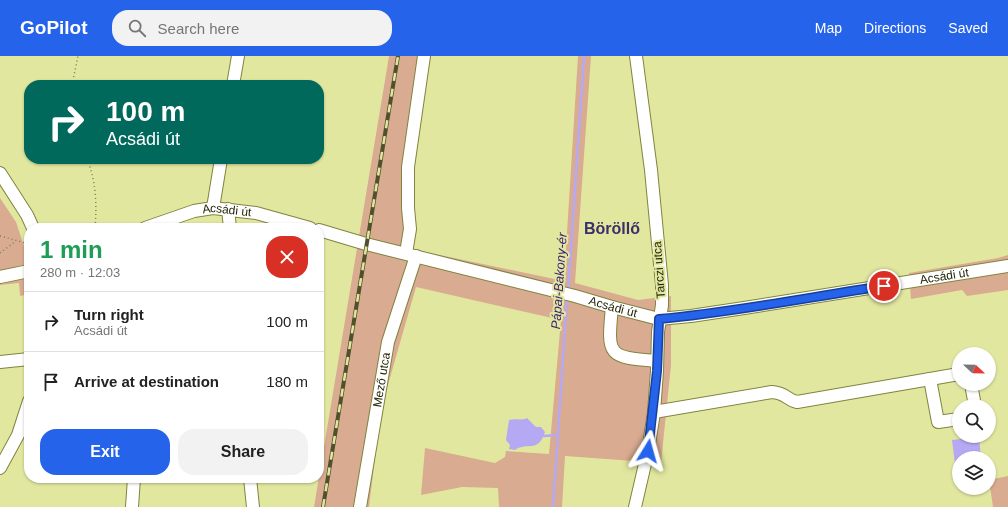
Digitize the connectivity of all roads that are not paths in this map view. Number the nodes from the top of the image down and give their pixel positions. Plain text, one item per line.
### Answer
1 (238, 56) edge
2 (424, 56) edge
3 (636, 56) edge
4 (234, 80) edge
5 (220, 164) edge
6 (0, 174) edge
7 (213, 208) junction
8 (228, 209) junction
9 (31, 223) edge
10 (159, 223) edge
11 (229, 223) edge
12 (292, 223) edge
13 (324, 231) edge
14 (411, 254) junction
15 (1008, 266) edge
16 (24, 272) edge
17 (0, 278) edge
18 (612, 308) junction
19 (659, 319) junction
20 (24, 360) edge
21 (657, 361) junction
22 (0, 362) edge
23 (952, 375) edge
24 (930, 379) junction
25 (654, 412) junction
26 (24, 416) edge
27 (952, 419) edge
28 (0, 468) edge
29 (134, 483) edge
30 (251, 483) edge
31 (132, 507) edge
32 (253, 507) edge
33 (360, 507) edge
34 (635, 507) edge

1 - 4 street
2 - 14 street, Mező utca
3 - 19 street, Tarczi utca
5 - 7 street
6 - 9 street
7 - 8 street, Acsádi út
7 - 10 street, Acsádi út
8 - 11 street
8 - 12 street, Acsádi út
13 - 14 street, Acsádi út
14 - 18 street, Acsádi út
14 - 33 street, Mező utca
15 - 19 street, Acsádi út
16 - 17 street
18 - 19 street, Acsádi út
18 - 21 street
19 - 21 street, Tarczi utca
20 - 22 street
21 - 25 street, Tarczi utca
23 - 24 street
24 - 25 street
24 - 27 street
25 - 34 street, Tarczi utca
26 - 28 street
29 - 31 street
30 - 32 street

